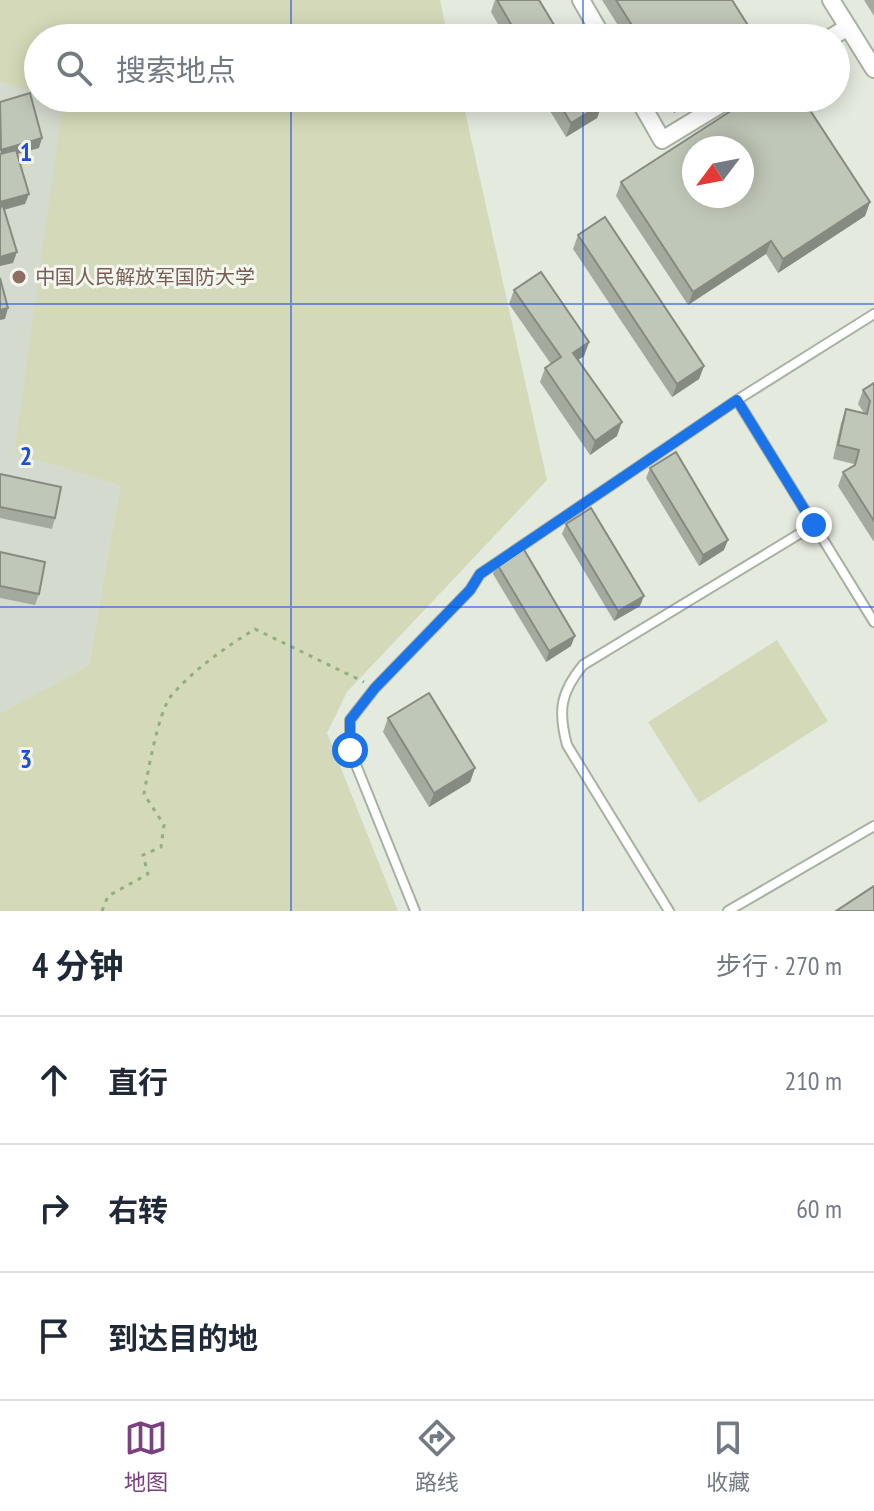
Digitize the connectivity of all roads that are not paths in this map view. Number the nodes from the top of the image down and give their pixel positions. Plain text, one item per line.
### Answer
1 (581, 0) edge
2 (831, 0) edge
3 (595, 24) edge
4 (846, 24) edge
5 (850, 30) edge
6 (874, 69) edge
7 (646, 112) edge
8 (708, 112) edge
9 (874, 314) edge
10 (737, 400) junction
11 (814, 525) junction
12 (874, 622) edge
13 (874, 826) edge
14 (415, 911) edge
15 (669, 911) edge
16 (728, 911) edge

1 - 3 street
2 - 4 street
5 - 6 street
7 - 8 street
9 - 10 lane
10 - 11 lane
10 - 14 lane
11 - 12 lane
11 - 15 lane
13 - 16 lane

